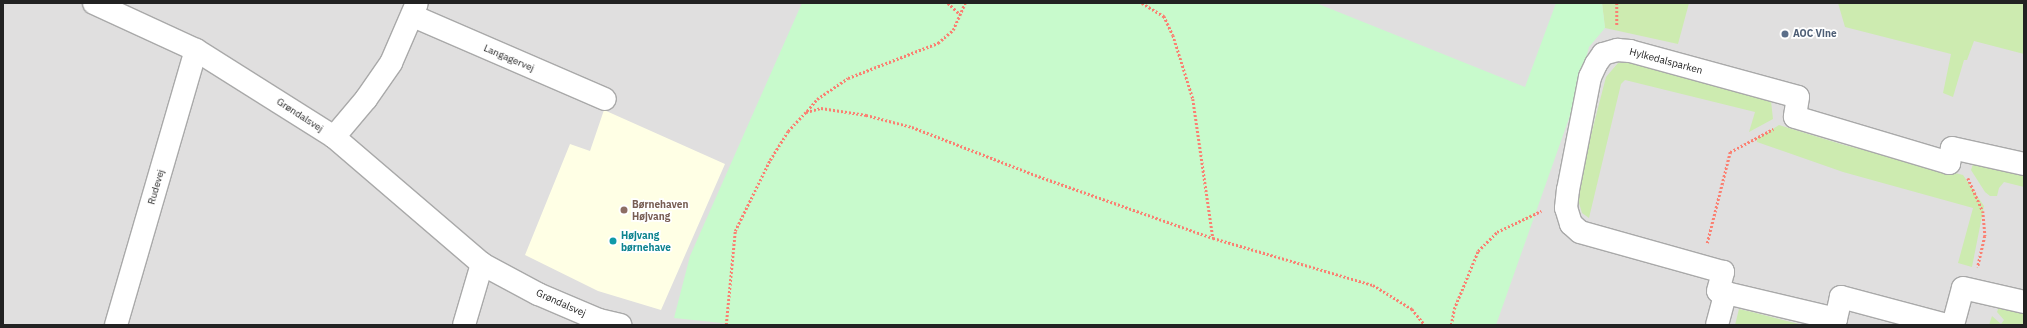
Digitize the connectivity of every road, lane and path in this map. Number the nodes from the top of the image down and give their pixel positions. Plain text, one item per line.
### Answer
1 (94, 3) edge
2 (948, 3) edge
3 (965, 3) edge
4 (1142, 3) edge
5 (415, 10) edge
6 (960, 14) junction
7 (196, 50) junction
8 (605, 99) dead end
9 (806, 112) junction
10 (1795, 117) junction
11 (334, 137) junction
12 (1966, 151) junction
13 (2024, 164) edge
14 (1567, 204) junction
15 (1213, 238) junction
16 (482, 264) junction
17 (1701, 266) junction
18 (1973, 291) junction
19 (1726, 292) junction
20 (2024, 302) edge
21 (116, 325) edge
22 (464, 325) edge
23 (620, 325) edge
24 (726, 325) edge
25 (1425, 325) edge
26 (1451, 325) edge
27 (1717, 325) edge
28 (1946, 325) edge
29 (1953, 325) edge

1 - 7 street, Grøndalsvej
2 - 6 path
3 - 6 path
4 - 15 path
5 - 8 street, Langagervej
5 - 11 street, Langagervej
6 - 9 path
7 - 11 street, Grøndalsvej
7 - 21 street, Rudevej
9 - 15 path
9 - 24 path
10 - 12 street
10 - 14 street, Hylkedalsparken
10 - 17 path
11 - 16 street, Grøndalsvej
12 - 13 street
12 - 18 path
14 - 17 street, Hylkedalsparken
14 - 26 path
15 - 25 path
16 - 22 street
16 - 23 street, Grøndalsvej
17 - 19 street, Hylkedalsparken
18 - 20 street
18 - 29 street
19 - 27 street
19 - 28 street

